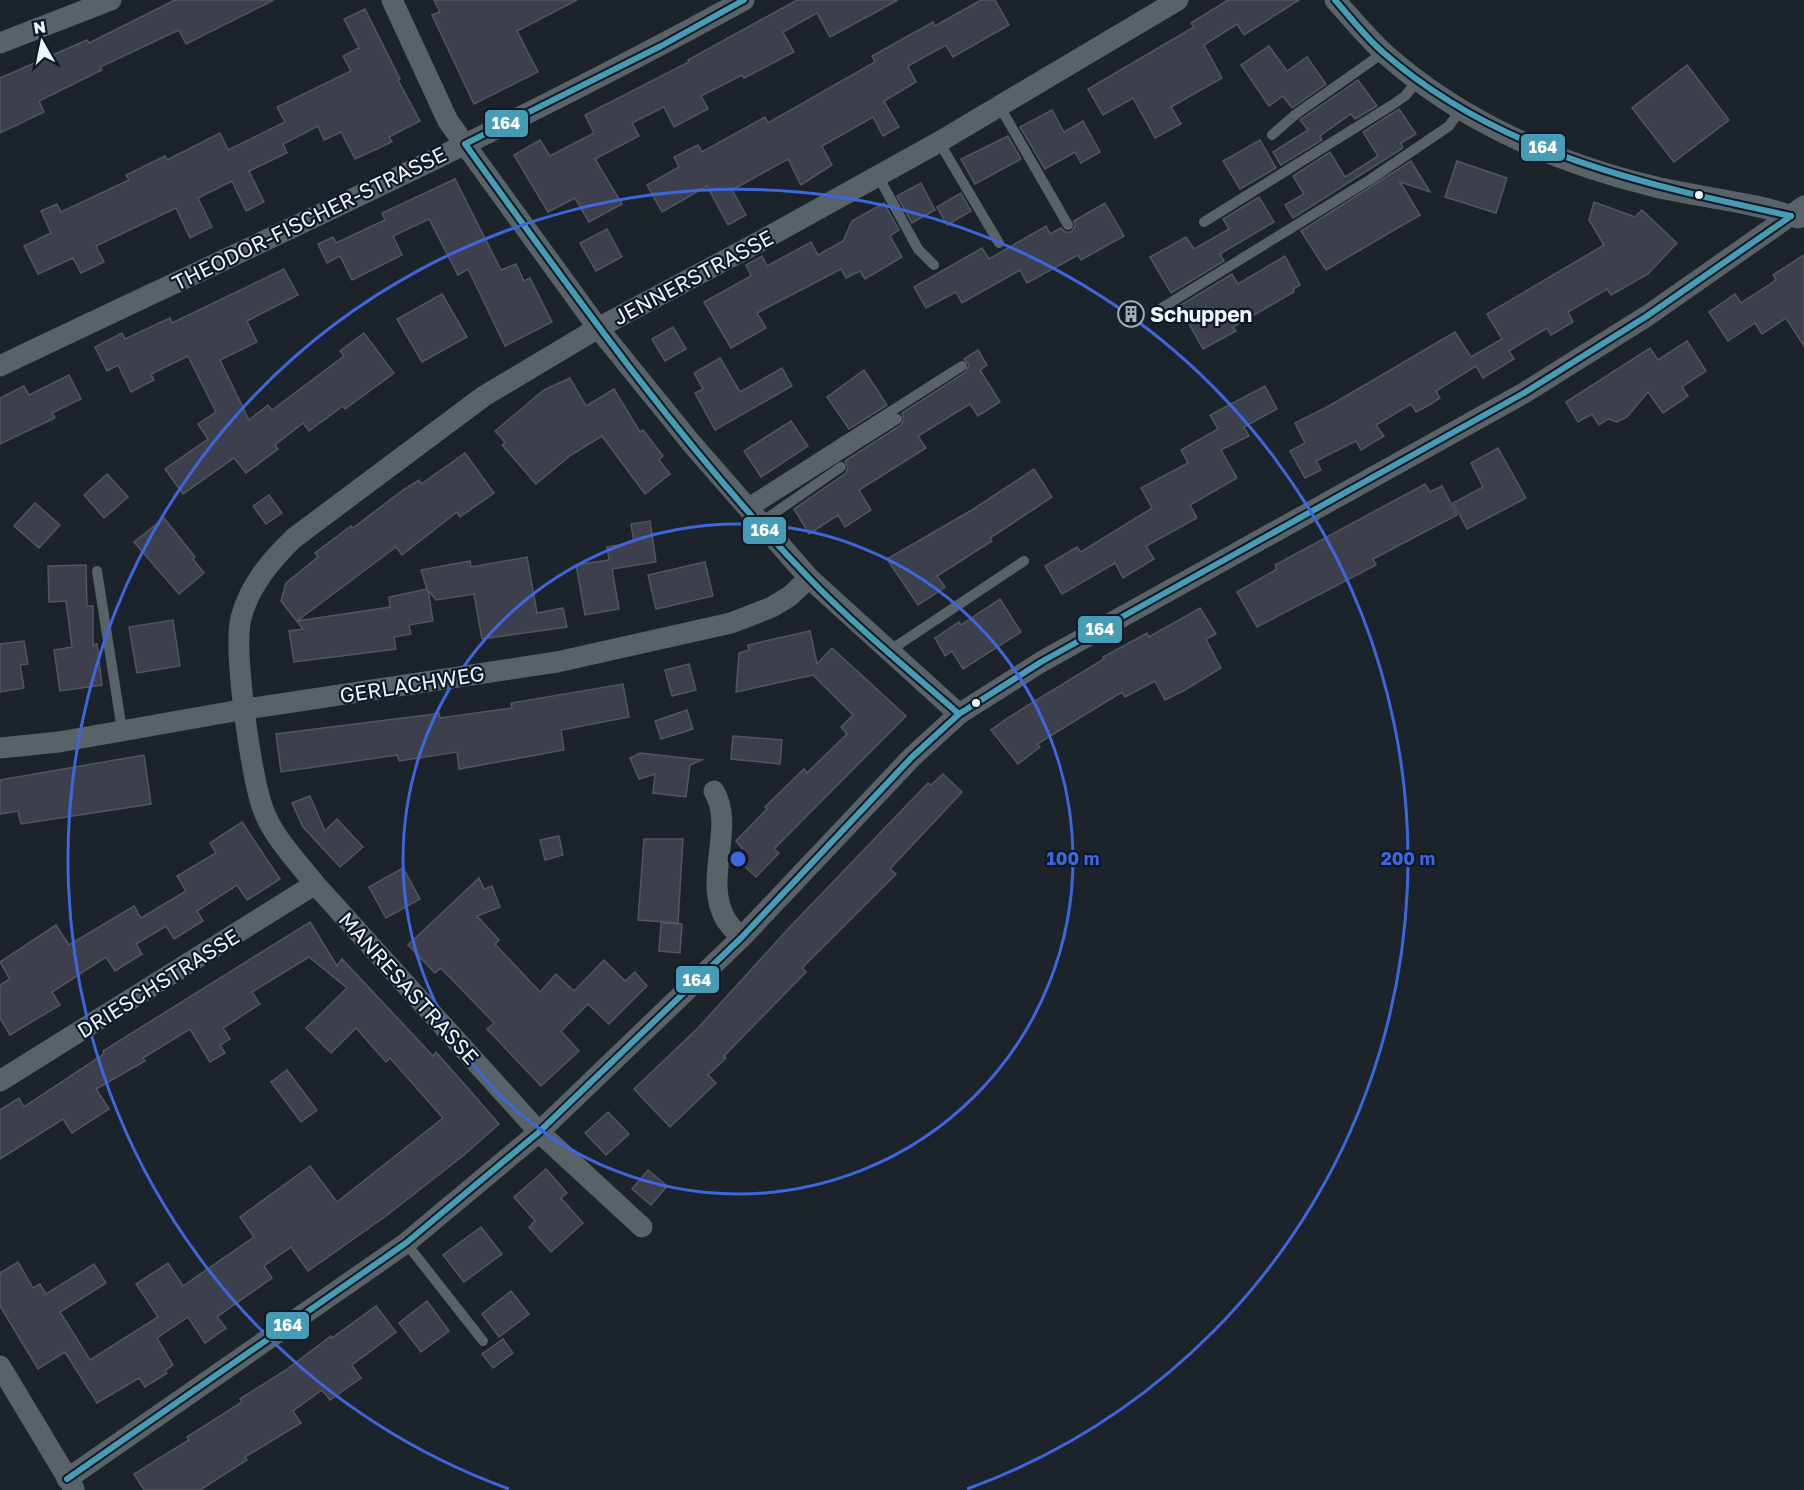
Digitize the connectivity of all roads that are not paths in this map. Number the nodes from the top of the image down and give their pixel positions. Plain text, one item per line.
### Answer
1 (111, 0) edge
2 (392, 0) edge
3 (744, 0) edge
4 (1178, 0) edge
5 (1335, 0) edge
6 (0, 43) edge
7 (1383, 53) junction
8 (1418, 80) junction
9 (1000, 107) junction
10 (1461, 109) junction
11 (1272, 135) dead end
12 (939, 142) junction
13 (465, 144) junction
14 (878, 177) junction
15 (1800, 214) edge
16 (1204, 222) dead end
17 (1068, 225) dead end
18 (999, 243) dead end
19 (934, 265) dead end
20 (1160, 309) dead end
21 (598, 327) junction
22 (0, 366) edge
23 (962, 366) dead end
24 (897, 419) dead end
25 (842, 467) dead end
26 (751, 513) junction
27 (1024, 561) dead end
28 (97, 571) dead end
29 (809, 578) junction
30 (889, 651) junction
31 (246, 709) junction
32 (959, 714) junction
33 (122, 730) junction
34 (0, 748) edge
35 (714, 790) dead end
36 (315, 884) junction
37 (741, 938) junction
38 (0, 1081) edge
39 (539, 1132) junction
40 (642, 1227) dead end
41 (406, 1243) junction
42 (483, 1341) dead end
43 (0, 1366) edge
44 (71, 1484) edge

1 - 6 street
2 - 13 street
3 - 13 street, THEODOR-FISCHER-STRASSE
4 - 9 street, JENNERSTRASSE
5 - 7 street
7 - 8 street
7 - 11 lane
8 - 10 street
8 - 16 lane
9 - 12 street, JENNERSTRASSE
9 - 17 lane
10 - 15 street
10 - 20 lane
12 - 14 street, JENNERSTRASSE
12 - 18 lane
13 - 21 street
13 - 22 street, THEODOR-FISCHER-STRASSE
14 - 19 lane
14 - 21 street, JENNERSTRASSE
15 - 32 street
21 - 26 street
21 - 31 street, JENNERSTRASSE
23 - 26 lane
24 - 26 lane
25 - 26 lane
26 - 29 street
27 - 30 lane
28 - 33 lane
29 - 30 street
29 - 31 street, GERLACHWEG
30 - 32 street
31 - 33 street, GERLACHWEG
31 - 36 street, MANRESASTRASSE
32 - 37 street
33 - 34 street, GERLACHWEG
35 - 37 street
36 - 38 street, DRIESCHSTRASSE
36 - 39 street, MANRESASTRASSE
37 - 39 street
39 - 40 street, MANRESASTRASSE
39 - 41 street
41 - 42 lane
41 - 44 street
43 - 44 street

